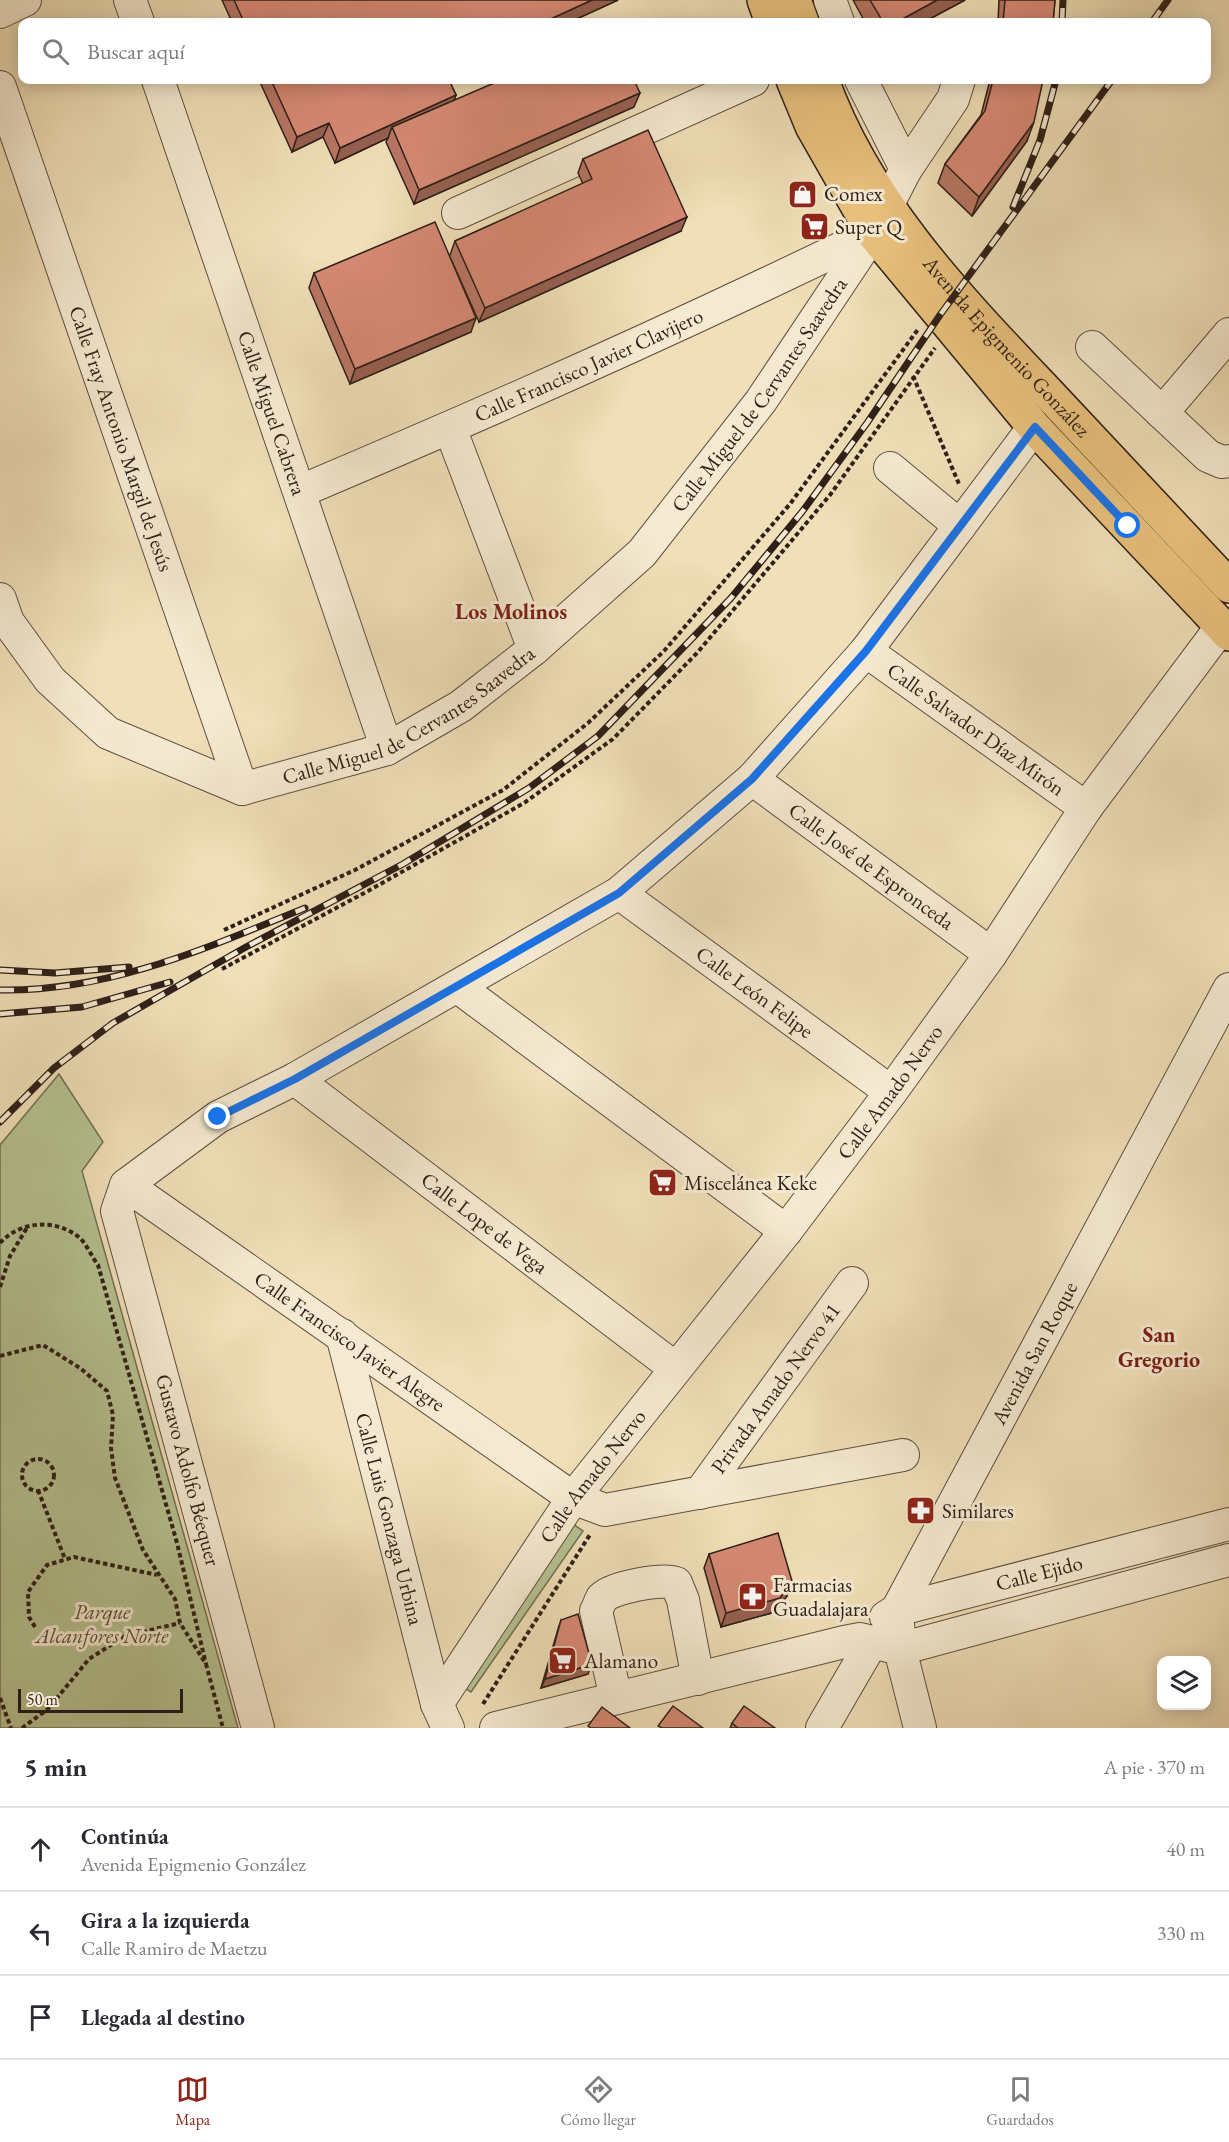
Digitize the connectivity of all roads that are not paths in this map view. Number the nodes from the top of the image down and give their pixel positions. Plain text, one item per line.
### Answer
1 (25, 0) edge
2 (130, 0) edge
3 (764, 0) edge
4 (794, 0) edge
5 (830, 0) edge
6 (0, 12) edge
7 (137, 18) edge
8 (771, 18) edge
9 (801, 18) edge
10 (837, 18) edge
11 (159, 84) edge
12 (744, 84) edge
13 (795, 84) edge
14 (823, 84) edge
15 (869, 84) edge
16 (958, 84) edge
17 (0, 87) edge
18 (906, 169) junction
19 (458, 213) dead end
20 (880, 220) junction
21 (1229, 334) edge
22 (1092, 347) dead end
23 (1162, 413) junction
24 (1035, 427) junction
25 (450, 428) junction
26 (1229, 461) edge
27 (890, 468) dead end
28 (301, 491) junction
29 (965, 519) junction
30 (1229, 586) edge
31 (0, 599) edge
32 (1225, 630) edge
33 (534, 649) junction
34 (866, 651) junction
35 (387, 748) junction
36 (752, 779) junction
37 (242, 789) junction
38 (1086, 808) junction
39 (619, 893) junction
40 (991, 954) junction
41 (458, 987) junction
42 (1229, 988) edge
43 (295, 1079) junction
44 (891, 1092) junction
45 (122, 1198) junction
46 (786, 1232) junction
47 (852, 1283) dead end
48 (342, 1335) junction
49 (675, 1368) junction
50 (903, 1455) dead end
51 (700, 1492) junction
52 (573, 1498) junction
53 (1229, 1524) edge
54 (1229, 1560) edge
55 (897, 1610) junction
56 (877, 1643) junction
57 (698, 1679) junction
58 (616, 1698) junction
59 (442, 1716) edge
60 (489, 1718) edge
61 (258, 1728) edge
62 (822, 1728) edge
63 (920, 1728) edge

1 - 6 street
2 - 7 street
3 - 8 main road
4 - 9 main road
5 - 10 street
11 - 28 street, Calle Miguel Cabrera
12 - 19 street
13 - 20 main road, Avenida Epigmenio González
14 - 20 main road, Avenida Epigmenio González
15 - 18 street
16 - 18 street, Calle Miguel de Cervantes Saavedra
17 - 37 street, Calle Fray Antonio Margil de Jesús
18 - 20 street, Calle Miguel de Cervantes Saavedra
20 - 24 main road, Avenida Epigmenio González
20 - 25 street, Calle Francisco Javier Clavijero
20 - 30 main road, Avenida Epigmenio González
20 - 33 street, Calle Miguel de Cervantes Saavedra
21 - 23 street
22 - 23 street
23 - 26 street
24 - 29 street
24 - 32 main road, Avenida Epigmenio González
25 - 28 street, Calle Francisco Javier Clavijero
25 - 33 street
27 - 29 street
28 - 35 street, Calle Miguel Cabrera
29 - 34 street
31 - 37 street
32 - 38 street, Calle Amado Nervo
33 - 35 street, Calle Miguel de Cervantes Saavedra
34 - 36 street
34 - 38 street, Calle Salvador Díaz Mirón
35 - 37 street, Calle Miguel de Cervantes Saavedra
36 - 39 street
36 - 40 street, Calle José de Espronceda
38 - 40 street, Calle Amado Nervo
39 - 41 street
39 - 44 street, Calle León Felipe
40 - 44 street, Calle Amado Nervo
41 - 43 street
41 - 46 street
42 - 55 street, Avenida San Roque
43 - 45 street
43 - 49 street, Calle Lope de Vega
44 - 46 street, Calle Amado Nervo
45 - 48 street, Calle Francisco Javier Alegre
45 - 61 street, Gustavo Adolfo Béequer
46 - 49 street, Calle Amado Nervo
47 - 51 street, Privada Amado Nervo 41
48 - 52 street, Calle Francisco Javier Alegre
48 - 59 street, Calle Luis Gonzaga Urbina
49 - 52 street, Calle Amado Nervo
50 - 51 street, Privada Amado Nervo 41
51 - 52 street, Privada Amado Nervo 41
52 - 59 street, Calle Amado Nervo
53 - 55 street, Calle Ejido
54 - 56 street, Calle Ejido
55 - 56 street
56 - 57 street, Calle Ejido
56 - 62 street
56 - 63 street
57 - 58 street, Calle Ejido
57 - 58 street
58 - 60 street, Calle Ejido

